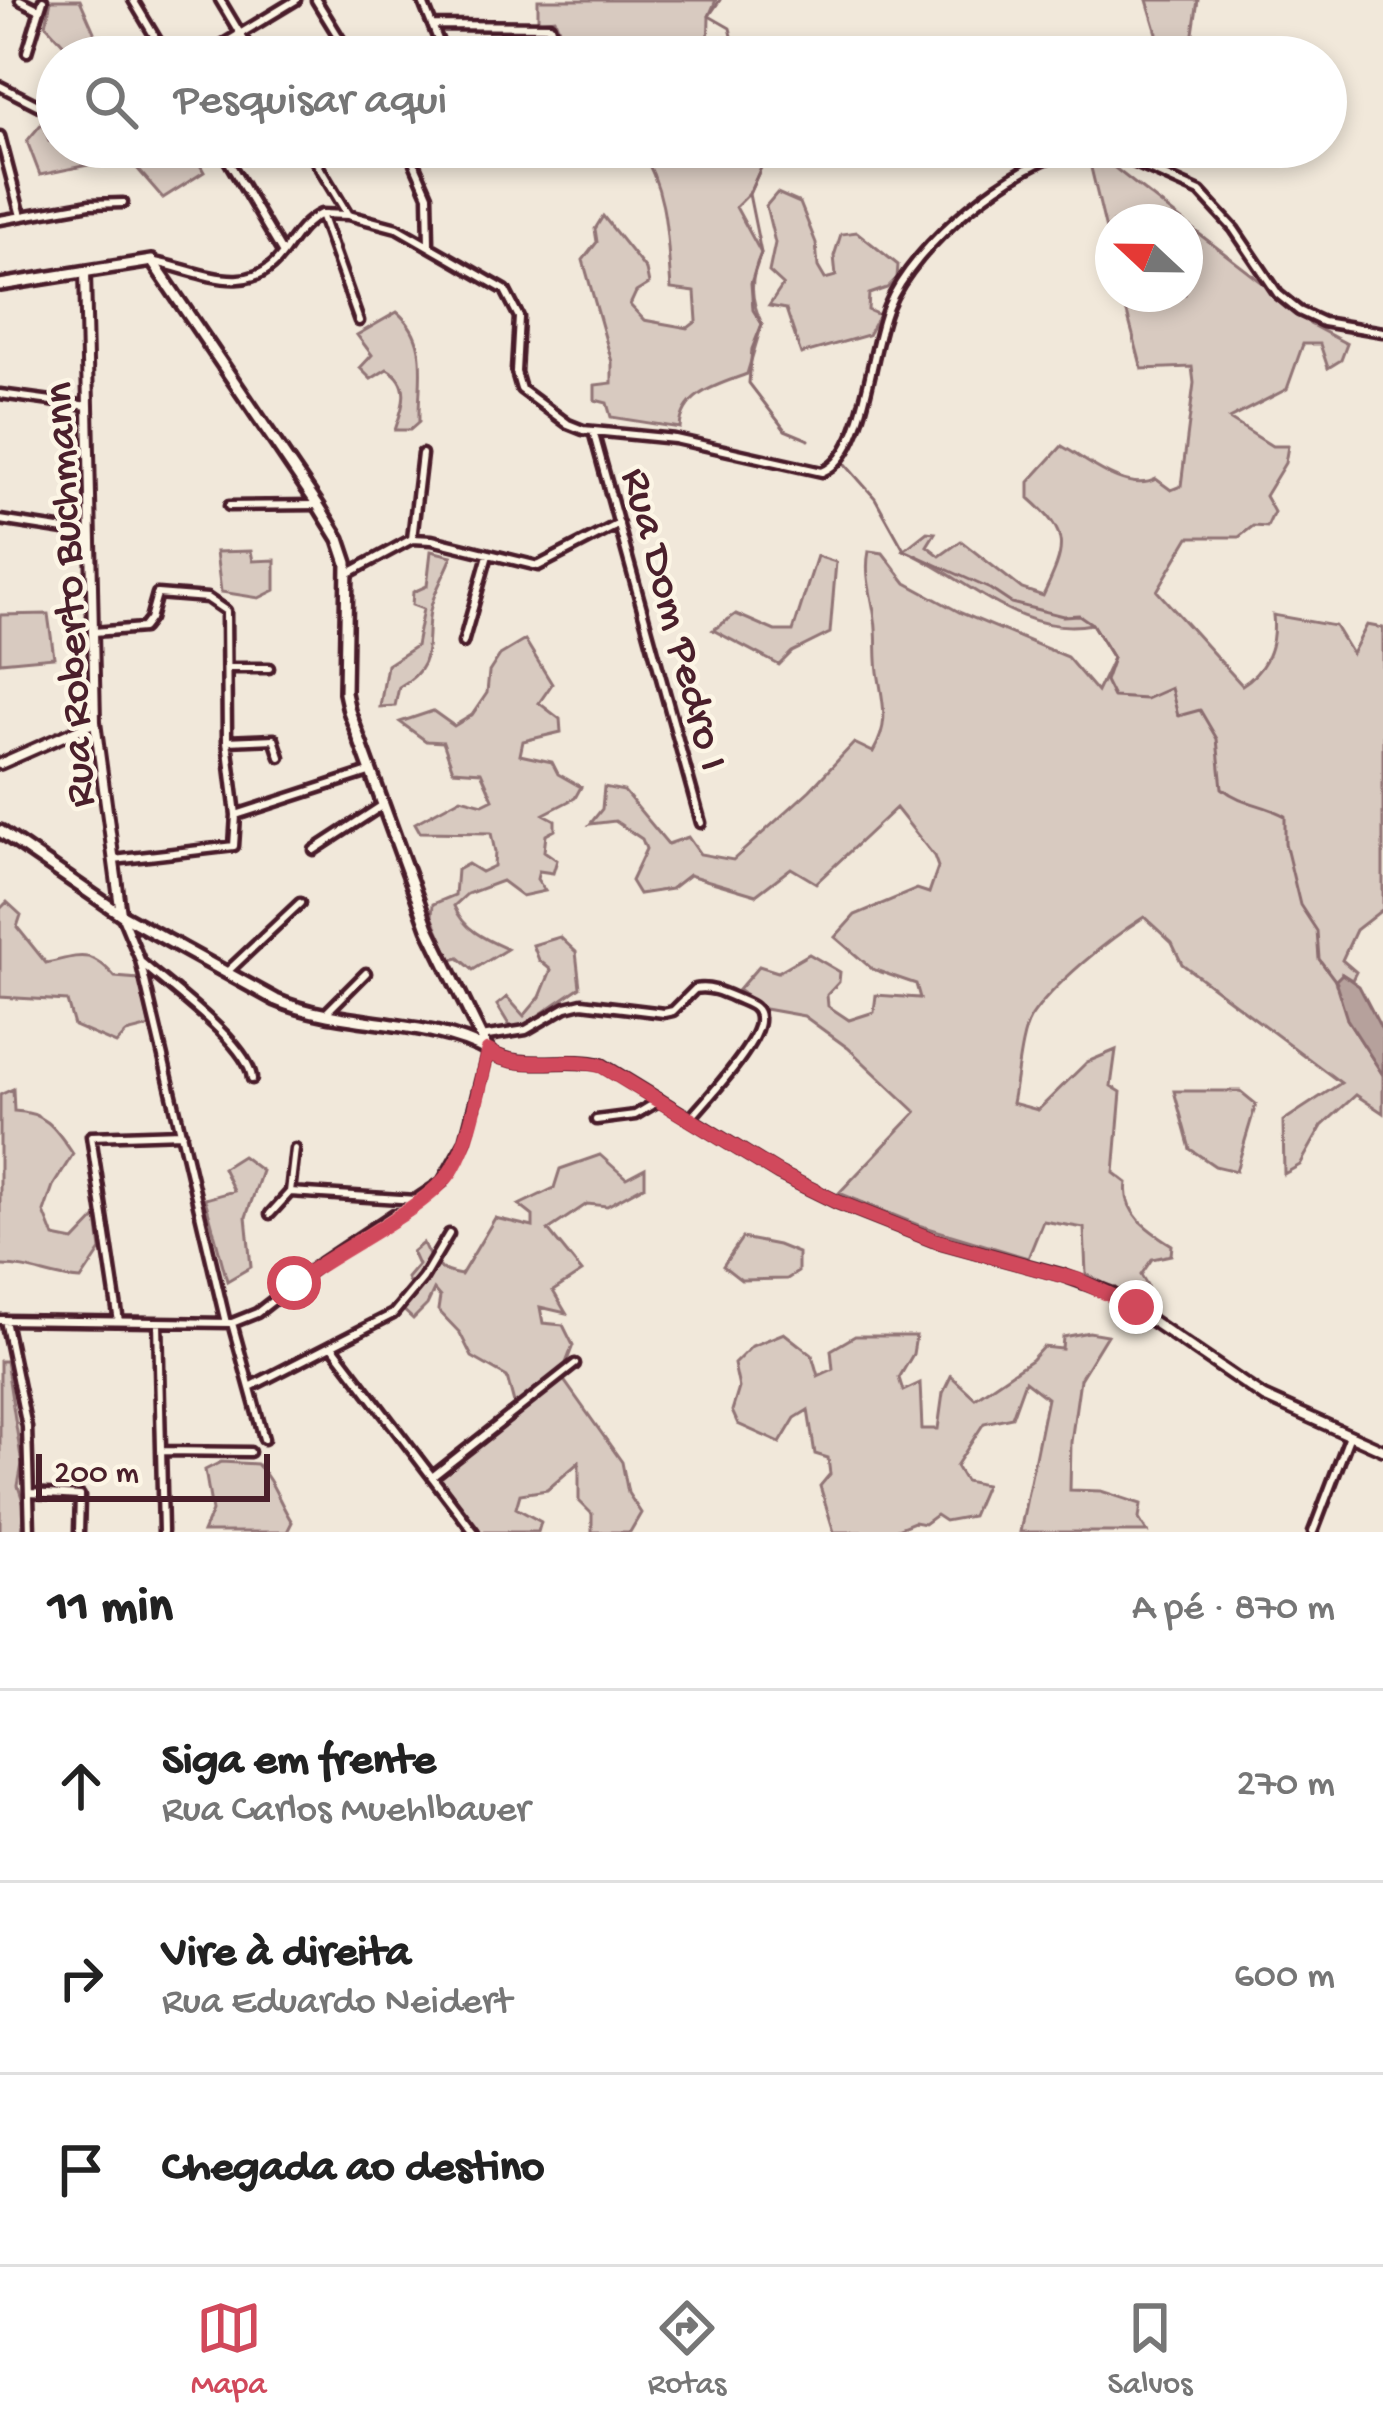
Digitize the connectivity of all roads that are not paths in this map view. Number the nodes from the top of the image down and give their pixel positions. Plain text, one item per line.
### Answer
1 (20, 0) edge
2 (43, 0) edge
3 (133, 0) edge
4 (220, 0) edge
5 (296, 0) edge
6 (316, 0) edge
7 (422, 0) edge
8 (40, 10) junction
9 (432, 25) junction
10 (240, 34) junction
11 (154, 36) edge
12 (237, 36) edge
13 (338, 36) edge
14 (436, 36) edge
15 (554, 36) edge
16 (27, 52) dead end
17 (0, 86) edge
18 (36, 104) edge
19 (0, 136) edge
20 (232, 168) edge
21 (320, 168) edge
22 (416, 168) edge
23 (1034, 168) edge
24 (1146, 168) edge
25 (123, 203) dead end
26 (321, 214) junction
27 (348, 215) junction
28 (21, 216) junction
29 (0, 220) edge
30 (429, 244) junction
31 (283, 253) junction
32 (152, 261) junction
33 (85, 270) junction
34 (0, 285) edge
35 (359, 320) dead end
36 (1383, 332) edge
37 (0, 394) edge
38 (88, 406) junction
39 (593, 431) junction
40 (422, 454) dead end
41 (318, 505) junction
42 (229, 506) dead end
43 (0, 520) edge
44 (619, 524) junction
45 (91, 534) junction
46 (412, 539) junction
47 (488, 555) junction
48 (349, 573) junction
49 (93, 632) junction
50 (463, 643) dead end
51 (227, 668) junction
52 (269, 668) dead end
53 (94, 722) junction
54 (227, 741) junction
55 (280, 757) dead end
56 (0, 764) edge
57 (371, 772) junction
58 (382, 805) junction
59 (236, 815) junction
60 (700, 823) dead end
61 (0, 831) edge
62 (314, 850) dead end
63 (114, 860) junction
64 (300, 903) dead end
65 (122, 916) junction
66 (140, 960) junction
67 (365, 973) dead end
68 (226, 974) junction
69 (325, 1014) junction
70 (481, 1037) junction
71 (488, 1051) junction
72 (252, 1079) dead end
73 (660, 1100) junction
74 (690, 1119) junction
75 (596, 1120) dead end
76 (182, 1133) junction
77 (295, 1149) dead end
78 (290, 1192) junction
79 (420, 1201) junction
80 (270, 1214) dead end
81 (449, 1234) dead end
82 (2, 1320) edge
83 (119, 1322) junction
84 (158, 1323) junction
85 (229, 1323) junction
86 (333, 1347) junction
87 (575, 1364) dead end
88 (250, 1387) junction
89 (1350, 1436) junction
90 (264, 1439) dead end
91 (1383, 1450) edge
92 (161, 1451) junction
93 (250, 1452) dead end
94 (432, 1477) junction
95 (29, 1493) junction
96 (30, 1532) edge
97 (79, 1532) edge
98 (163, 1532) edge
99 (474, 1532) edge
100 (1312, 1532) edge

1 - 8 street
2 - 8 street
3 - 11 street
4 - 10 street
5 - 10 street
6 - 13 street
7 - 9 street
8 - 16 street
9 - 14 street
9 - 15 street
10 - 12 street
17 - 18 street
19 - 28 street
20 - 31 street
21 - 27 street
22 - 30 street
23 - 39 street
24 - 36 street
25 - 28 street
26 - 27 street
26 - 31 street
26 - 35 street
27 - 30 street
28 - 29 street
30 - 39 street
31 - 32 street
32 - 33 main road
32 - 41 main road
33 - 34 main road
33 - 38 street, Rua Roberto Buchmann
37 - 38 street
38 - 45 street, Rua Roberto Buchmann
39 - 44 street, Rua Dom Pedro I
40 - 46 street
41 - 42 street
41 - 48 main road
43 - 45 street
44 - 47 street
44 - 60 street, Rua Dom Pedro I
45 - 49 street, Rua Roberto Buchmann
46 - 47 street
46 - 48 street
47 - 50 street
48 - 57 main road
49 - 51 street
49 - 53 street, Rua Roberto Buchmann
51 - 52 street
51 - 54 street
53 - 56 street
53 - 63 street, Rua Roberto Buchmann
54 - 55 street
54 - 59 street
57 - 58 main road
57 - 59 street
58 - 62 street
58 - 70 main road
59 - 63 street
61 - 65 main road
63 - 65 street, Rua Roberto Buchmann
64 - 68 street
65 - 66 street
65 - 68 main road
66 - 72 street
66 - 76 street
67 - 69 street
68 - 69 main road
69 - 71 main road
70 - 71 main road
70 - 74 street
71 - 73 street
71 - 79 street
73 - 74 street
73 - 75 street
74 - 89 street
76 - 83 street
76 - 85 street
77 - 78 street
78 - 79 street
78 - 80 street
79 - 85 street
81 - 86 street
82 - 83 street
82 - 95 street
83 - 84 street
84 - 85 street
84 - 92 street
85 - 88 street
86 - 88 street
86 - 94 street
87 - 94 street
88 - 90 street
89 - 91 street
89 - 100 street
92 - 93 street
92 - 98 street
94 - 99 street
95 - 96 street
95 - 97 street

